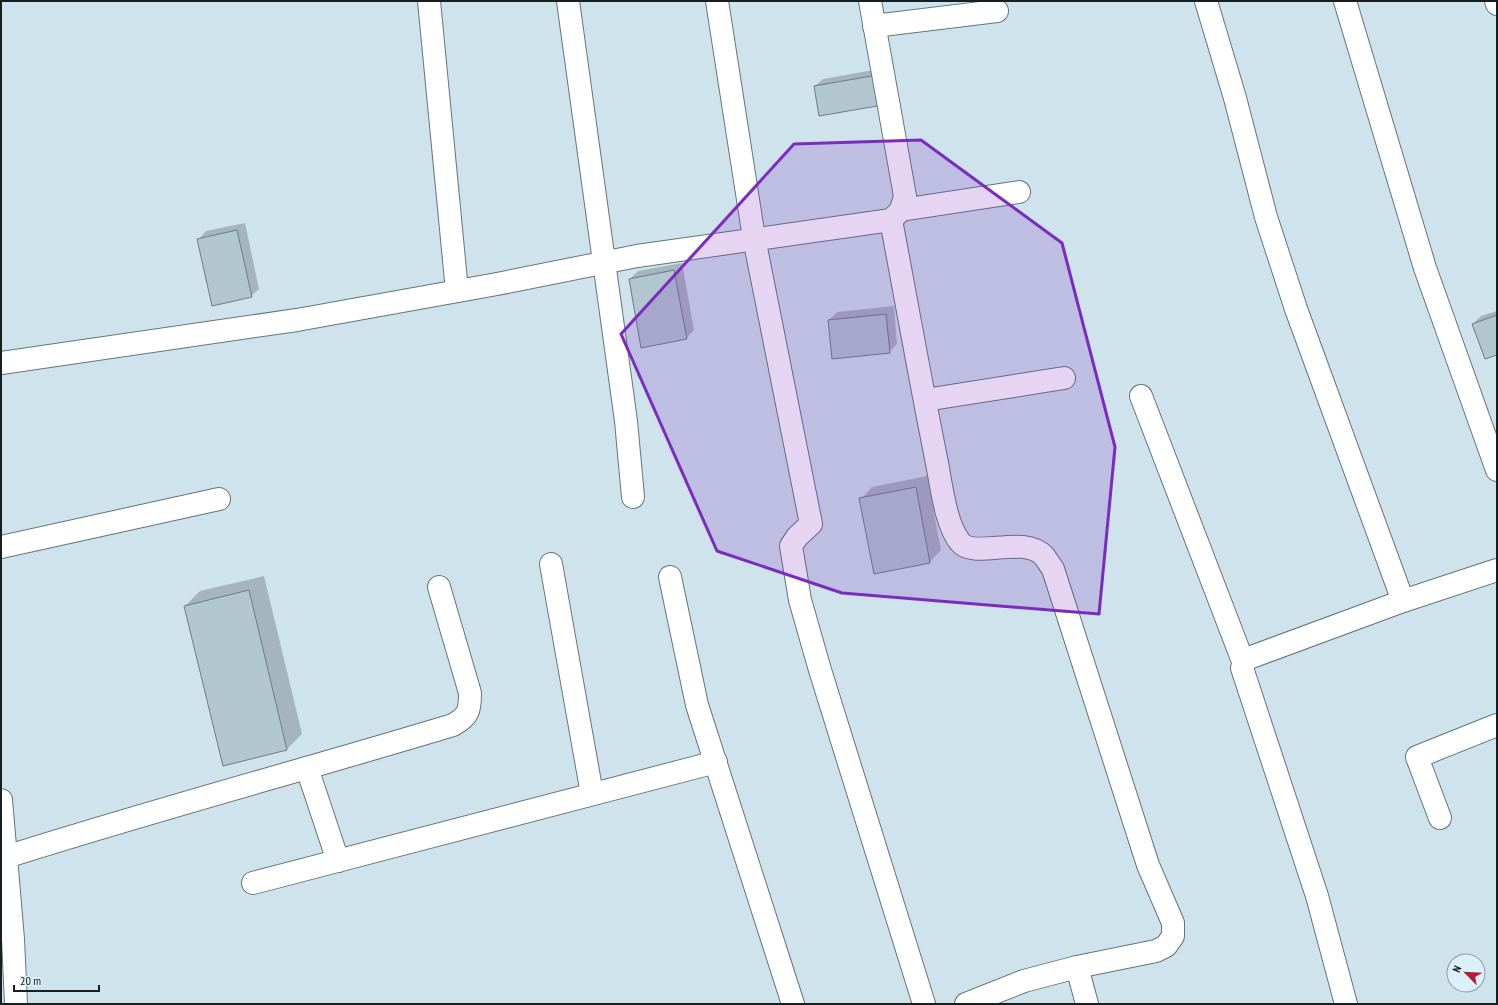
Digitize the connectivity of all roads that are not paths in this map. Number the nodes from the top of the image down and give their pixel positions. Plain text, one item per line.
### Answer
1 (429, 1) edge
2 (568, 1) edge
3 (717, 1) edge
4 (870, 1) edge
5 (1206, 1) edge
6 (1345, 1) edge
7 (1496, 1) edge
8 (1497, 4) edge
9 (997, 11) dead end
10 (874, 26) junction
11 (1019, 192) dead end
12 (896, 215) junction
13 (754, 238) junction
14 (605, 263) junction
15 (458, 291) junction
16 (1, 363) edge
17 (1064, 378) dead end
18 (1141, 396) dead end
19 (925, 400) junction
20 (1497, 470) edge
21 (633, 497) dead end
22 (219, 499) dead end
23 (1, 547) edge
24 (551, 564) dead end
25 (1497, 570) edge
26 (670, 578) dead end
27 (439, 587) dead end
28 (1403, 601) junction
29 (1244, 664) junction
30 (1497, 725) edge
31 (716, 762) junction
32 (307, 768) junction
33 (592, 794) junction
34 (1, 800) edge
35 (1440, 818) dead end
36 (6, 857) junction
37 (338, 861) junction
38 (253, 883) dead end
39 (1077, 967) junction
40 (16, 1004) edge
41 (793, 1004) edge
42 (924, 1004) edge
43 (966, 1004) edge
44 (1087, 1004) edge
45 (1346, 1004) edge

1 - 15 street
2 - 14 street
3 - 13 street
4 - 10 street
5 - 28 street
6 - 20 street
7 - 8 street
9 - 10 street
10 - 12 street
11 - 12 street
12 - 13 street
12 - 19 street
13 - 14 street
13 - 42 street
14 - 15 street
14 - 21 street
15 - 16 street
17 - 19 street
18 - 29 street
19 - 39 street
22 - 23 street
24 - 33 street
25 - 28 street
26 - 31 street
27 - 32 street
28 - 29 street
29 - 45 street
30 - 35 street
31 - 33 street
31 - 41 street
32 - 36 street
32 - 37 street
33 - 37 street
34 - 36 street
36 - 40 street
37 - 38 street
39 - 43 street
39 - 44 street

